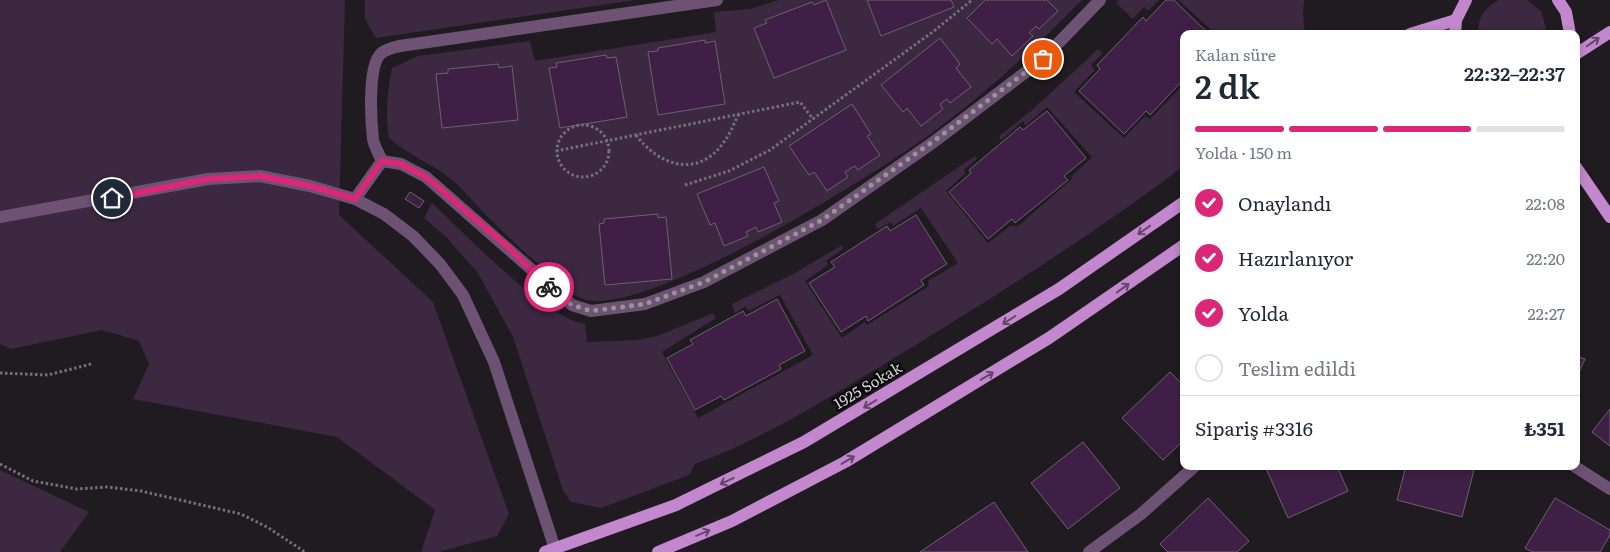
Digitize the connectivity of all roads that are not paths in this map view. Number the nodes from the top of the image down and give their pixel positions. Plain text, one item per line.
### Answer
1 (717, 0) edge
2 (1100, 0) edge
3 (1466, 0) edge
4 (1558, 0) edge
5 (1456, 20) junction
6 (1423, 30) edge
7 (1455, 30) edge
8 (1569, 30) edge
9 (1610, 32) edge
10 (1580, 51) edge
11 (382, 161) junction
12 (1580, 173) edge
13 (355, 199) junction
14 (1180, 205) edge
15 (0, 217) edge
16 (1610, 217) edge
17 (1180, 248) edge
18 (1190, 470) edge
19 (1580, 470) edge
20 (1610, 489) edge
21 (550, 550) edge
22 (658, 552) edge
23 (1089, 552) edge

1 - 11 street
2 - 11 street
3 - 5 main road
4 - 8 main road
5 - 6 main road
5 - 7 main road
10 -> 9 main road
11 - 13 street
12 - 16 main road
13 - 15 street
13 - 21 street
14 -> 21 main road, 1925 Sokak
22 -> 17 main road
18 - 23 street
19 - 20 street

